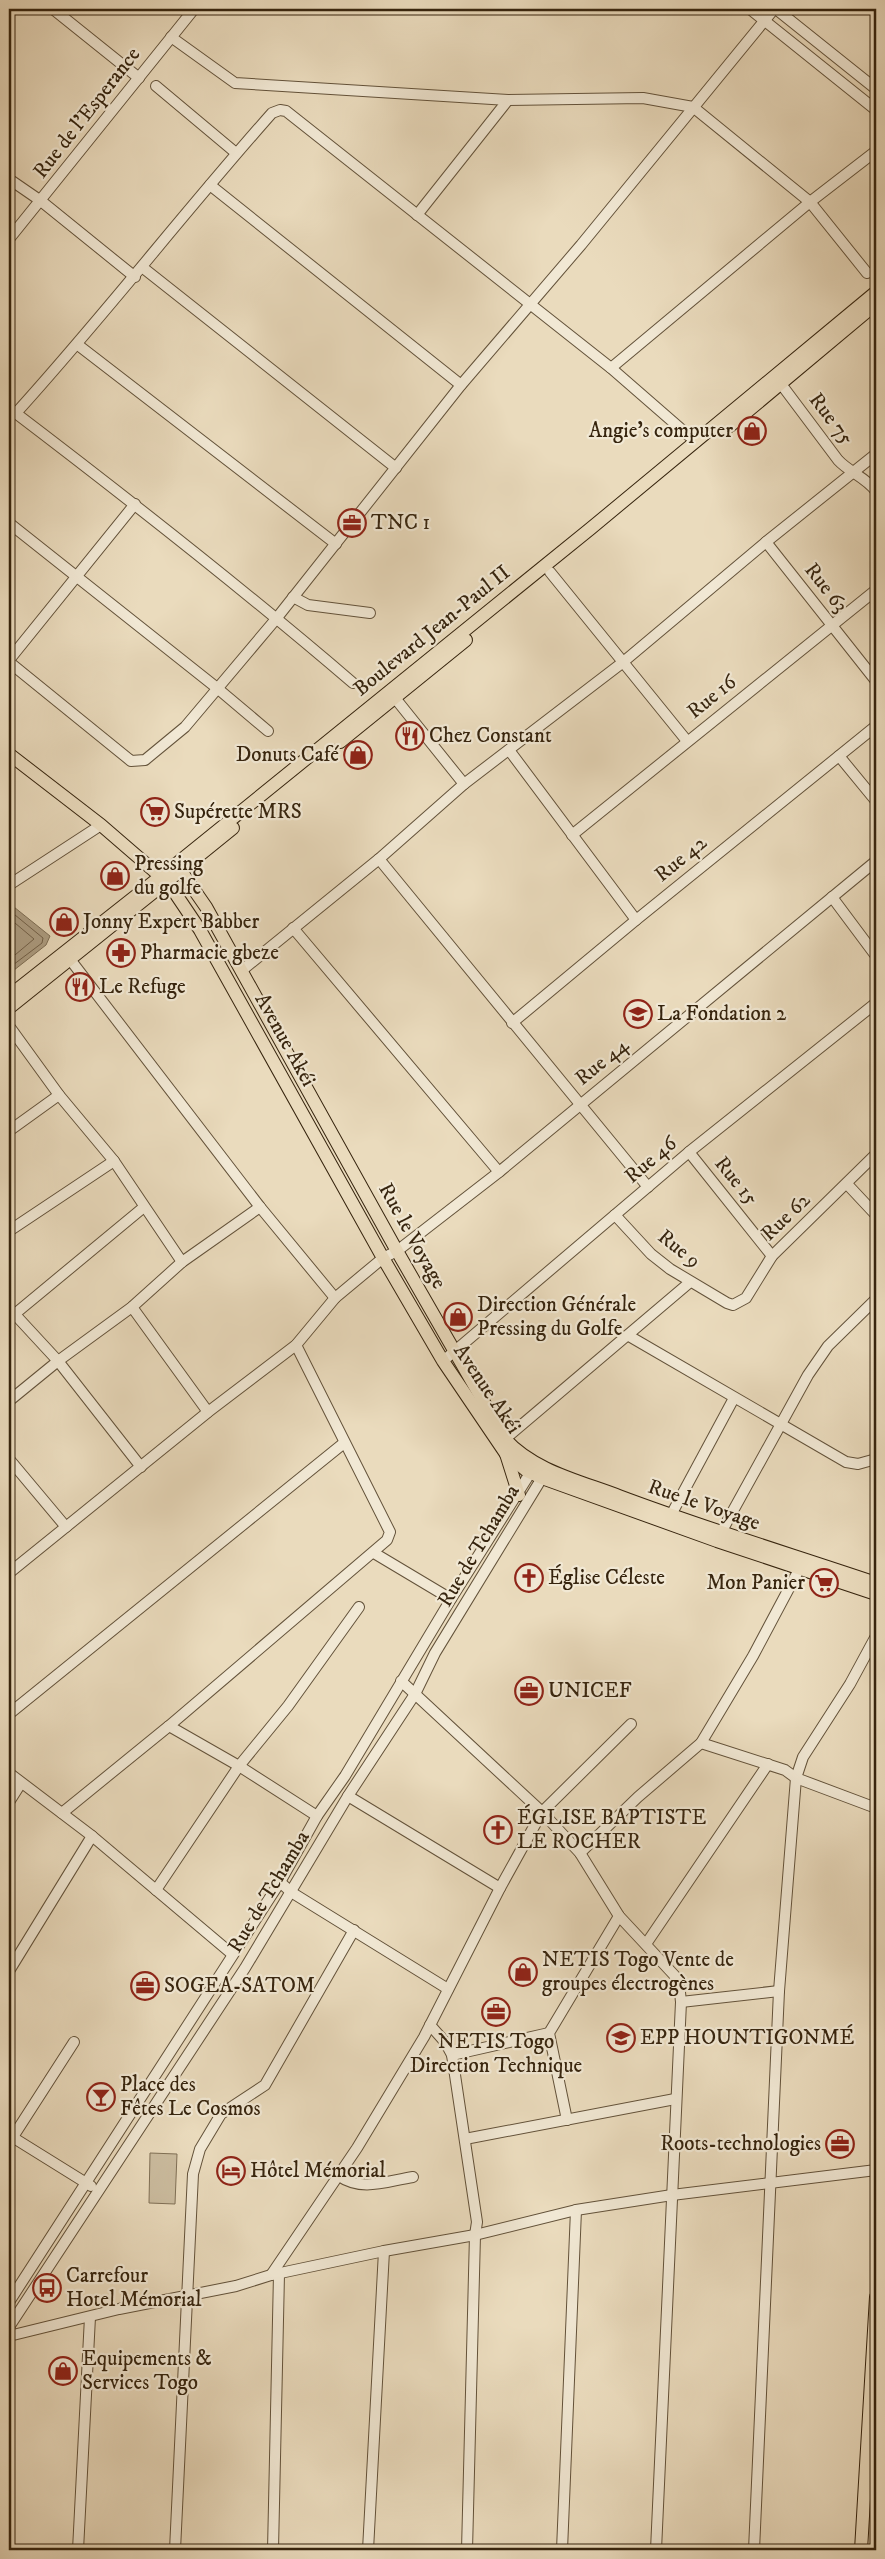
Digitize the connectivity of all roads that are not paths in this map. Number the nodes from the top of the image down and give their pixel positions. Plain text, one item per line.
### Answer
1 (53, 9) edge
2 (194, 9) edge
3 (750, 9) edge
4 (775, 9) edge
5 (765, 21) junction
6 (171, 37) junction
7 (139, 78) junction
8 (156, 86) dead end
9 (876, 89) edge
10 (508, 100) junction
11 (693, 107) junction
12 (876, 110) edge
13 (876, 151) edge
14 (236, 153) junction
15 (9, 179) edge
16 (210, 186) junction
17 (41, 201) junction
18 (810, 202) junction
19 (417, 215) junction
20 (9, 239) edge
21 (142, 266) junction
22 (867, 272) dead end
23 (135, 277) junction
24 (876, 292) edge
25 (876, 304) edge
26 (530, 305) junction
27 (78, 345) junction
28 (611, 368) junction
29 (781, 384) junction
30 (462, 385) junction
31 (12, 411) edge
32 (696, 442) junction
33 (876, 454) edge
34 (396, 468) junction
35 (854, 472) junction
36 (876, 490) edge
37 (135, 504) junction
38 (9, 523) edge
39 (766, 542) junction
40 (336, 544) junction
41 (550, 572) junction
42 (75, 577) junction
43 (876, 590) edge
44 (293, 597) junction
45 (370, 613) dead end
46 (277, 618) junction
47 (831, 625) junction
48 (9, 661) edge
49 (622, 663) junction
50 (876, 681) edge
51 (353, 683) dead end
52 (217, 688) junction
53 (395, 698) junction
54 (876, 726) edge
55 (268, 731) dead end
56 (687, 741) junction
57 (510, 750) junction
58 (9, 754) edge
59 (839, 756) junction
60 (464, 784) junction
61 (876, 801) edge
62 (101, 825) junction
63 (572, 835) junction
64 (379, 859) junction
65 (876, 862) edge
66 (167, 875) junction
67 (9, 885) edge
68 (832, 897) junction
69 (636, 920) junction
70 (293, 928) junction
71 (876, 956) edge
72 (69, 958) junction
73 (241, 971) junction
74 (9, 996) edge
75 (876, 1003) edge
76 (9, 1008) edge
77 (512, 1023) junction
78 (9, 1026) edge
79 (59, 1095) junction
80 (581, 1104) junction
81 (9, 1131) edge
82 (689, 1152) junction
83 (876, 1154) edge
84 (114, 1161) junction
85 (499, 1172) junction
86 (847, 1184) junction
87 (648, 1187) junction
88 (144, 1207) junction
89 (260, 1207) junction
90 (616, 1215) junction
91 (876, 1215) edge
92 (9, 1231) edge
93 (397, 1251) junction
94 (772, 1256) junction
95 (383, 1258) junction
96 (182, 1262) junction
97 (689, 1282) junction
98 (335, 1298) junction
99 (876, 1299) edge
100 (727, 1303) joint
101 (132, 1307) junction
102 (12, 1310) edge
103 (629, 1336) junction
104 (296, 1345) junction
105 (455, 1352) junction
106 (443, 1361) junction
107 (58, 1362) junction
108 (734, 1398) junction
109 (9, 1401) edge
110 (208, 1412) junction
111 (780, 1425) junction
112 (501, 1440) junction
113 (344, 1442) junction
114 (506, 1454) junction
115 (9, 1459) edge
116 (876, 1459) edge
117 (141, 1467) junction
118 (539, 1471) junction
119 (518, 1495) junction
120 (670, 1515) junction
121 (66, 1527) junction
122 (719, 1537) junction
123 (374, 1553) junction
124 (802, 1564) junction
125 (9, 1573) edge
126 (876, 1583) edge
127 (876, 1594) edge
128 (451, 1599) junction
129 (359, 1607) dead end
130 (876, 1636) edge
131 (401, 1682) junction
132 (415, 1694) junction
133 (9, 1714) edge
134 (631, 1724) dead end
135 (169, 1726) junction
136 (701, 1743) junction
137 (768, 1764) junction
138 (239, 1766) junction
139 (9, 1773) edge
140 (796, 1778) junction
141 (21, 1783) junction
142 (348, 1796) junction
143 (9, 1802) edge
144 (876, 1808) edge
145 (542, 1812) junction
146 (62, 1813) junction
147 (317, 1816) junction
148 (92, 1836) junction
149 (580, 1853) junction
150 (280, 1882) junction
151 (500, 1888) junction
152 (156, 1890) junction
153 (291, 1892) junction
154 (619, 1916) junction
155 (354, 1930) junction
156 (646, 1944) junction
157 (232, 1954) junction
158 (9, 1971) edge
159 (448, 1989) junction
160 (779, 1991) junction
161 (681, 2002) junction
162 (430, 2025) junction
163 (549, 2033) junction
164 (74, 2042) dead end
165 (452, 2055) junction
166 (675, 2099) junction
167 (567, 2120) junction
168 (10, 2138) edge
169 (465, 2140) junction
170 (876, 2170) edge
171 (339, 2176) junction
172 (413, 2177) dead end
173 (771, 2182) junction
174 (86, 2183) junction
175 (98, 2190) junction
176 (672, 2195) junction
177 (576, 2210) junction
178 (475, 2235) junction
179 (384, 2251) junction
180 (275, 2275) junction
181 (188, 2295) junction
182 (876, 2297) edge
183 (9, 2302) edge
184 (90, 2316) junction
185 (9, 2327) edge
186 (9, 2336) edge
187 (874, 2383) edge
188 (872, 2453) edge
189 (78, 2550) edge
190 (175, 2550) edge
191 (273, 2550) edge
192 (368, 2550) edge
193 (467, 2550) edge
194 (562, 2550) edge
195 (656, 2550) edge
196 (754, 2550) edge
197 (861, 2550) edge

1 - 7 street
2 - 6 street, Rue de l'Esperance
3 - 5 street
4 - 5 street
4 - 9 street
5 - 11 street
5 - 12 street
6 - 7 street, Rue de l'Esperance
6 - 10 street
7 - 17 street, Rue de l'Esperance
8 - 14 street
10 - 11 street
10 - 19 street
11 - 18 street
11 - 26 street
13 - 18 street
14 - 16 street
14 - 19 street
15 - 17 street
16 - 21 street
16 - 30 street
17 - 20 street, Rue de l'Esperance
17 - 23 street
18 - 22 street
18 - 28 street
19 - 26 street
21 - 23 street
21 - 34 street
23 - 27 street
24 - 32 main road, Boulevard Jean-Paul II
25 - 29 main road, Boulevard Jean-Paul II
26 - 28 street
26 - 30 street
27 - 31 street
27 - 40 street
28 - 32 street
29 - 35 street, Rue 75
29 - 41 main road, Boulevard Jean-Paul II
30 - 34 street
31 - 37 street
32 - 66 main road, Boulevard Jean-Paul II
33 - 35 street
34 - 40 street
35 - 36 street, Rue 75
35 - 39 street
37 - 42 street
37 - 46 street
38 - 42 street
39 - 47 street, Rue 63
39 - 49 street
40 - 44 street
41 - 49 street
41 - 53 main road, Boulevard Jean-Paul II
42 - 48 street
42 - 52 street
43 - 47 street, Rue 16
44 - 45 street
44 - 46 street
46 - 51 street
46 - 52 street
47 - 50 street, Rue 63
47 - 56 street, Rue 16
48 - 52 street
49 - 56 street
49 - 57 street
52 - 55 street
53 - 60 street
53 - 66 main road, Boulevard Jean-Paul II
54 - 59 street, Rue 42
56 - 63 street, Rue 16
57 - 60 street
57 - 63 street
58 - 62 main road, Avenue Akéi
59 - 61 street
59 - 69 street, Rue 42
60 - 64 street
62 - 66 main road, Avenue Akéi
62 - 67 street
63 - 69 street
64 - 70 street
64 - 77 street
65 - 68 street, Rue 44
66 - 72 main road, Boulevard Jean-Paul II
66 - 73 main road, Rue le Voyage
66 - 74 main road, Boulevard Jean-Paul II
66 - 95 main road, Avenue Akéi
68 - 71 street
68 - 80 street, Rue 44
69 - 77 street, Rue 42
70 - 73 street
70 - 85 street
72 - 76 main road, Boulevard Jean-Paul II
72 - 89 street
73 - 93 main road, Rue le Voyage
75 - 82 street, Rue 46
77 - 80 street
78 - 79 street
79 - 81 street
79 - 84 street
80 - 85 street, Rue 44
80 - 87 street
82 - 87 street, Rue 46
82 - 94 street, Rue 15
83 - 86 street, Rue 62
84 - 88 street
84 - 92 street
85 - 93 street, Rue 44
86 - 91 street
86 - 94 street, Rue 62
87 - 90 street, Rue 46
88 - 96 street
88 - 102 street
89 - 96 street
89 - 98 street
90 - 97 street, Rue 9
90 - 105 street, Rue 46
93 - 95 street, Rue 44
93 - 105 main road, Rue le Voyage
94 - 100 street, Rue 62
95 - 98 street, Rue 44
95 - 106 main road, Avenue Akéi
96 - 101 street
97 - 100 street, Rue 9
97 - 103 street
98 - 104 street, Rue 44
99 - 111 street
101 - 107 street
101 - 110 street
102 - 107 street
103 - 108 street
103 - 112 street
104 - 110 street, Rue 44
104 - 113 street
105 - 106 street, Rue 46
105 - 112 main road, Rue le Voyage
106 - 112 main road, Avenue Akéi
107 - 109 street
107 - 117 street
108 - 111 street
108 - 120 street
110 - 117 street, Rue 44
111 - 116 street
111 - 122 street
112 - 114 main road, Avenue Akéi
112 - 118 main road, Rue le Voyage
113 - 123 street
113 - 133 street
114 - 118 main road, Avenue Akéi
114 - 119 main road
115 - 121 street
117 - 121 street, Rue 44
118 - 119 street, Rue de Tchamba
118 - 120 main road, Rue le Voyage
118 - 122 main road, Avenue Akéi
118 - 132 street, Rue de Tchamba
119 - 128 street, Rue de Tchamba
120 - 122 main road, Rue le Voyage
121 - 125 street, Rue 44
122 - 124 main road, Rue le Voyage
123 - 128 street
123 - 135 street
124 - 126 main road, Rue le Voyage
124 - 127 main road
124 - 136 street
128 - 131 street, Rue de Tchamba
129 - 138 street
130 - 140 street
131 - 132 street
131 - 147 street, Rue de Tchamba
132 - 142 street, Rue de Tchamba
132 - 145 street
134 - 145 street
135 - 138 street
135 - 146 street
136 - 137 street
136 - 149 street
137 - 140 street
137 - 156 street
138 - 147 street
138 - 152 street
139 - 141 street
140 - 144 street
140 - 160 street
141 - 143 street
141 - 146 street
142 - 151 street
142 - 153 street, Rue de Tchamba
145 - 149 street
145 - 151 street
146 - 148 street
147 - 150 street, Rue de Tchamba
148 - 152 street
148 - 158 street
149 - 154 street
150 - 153 street
150 - 157 street, Rue de Tchamba
151 - 159 street
152 - 157 street
153 - 155 street
153 - 175 street, Rue de Tchamba
154 - 156 street
154 - 163 street
155 - 159 street
155 - 181 street
156 - 161 street
157 - 174 street, Rue de Tchamba
159 - 162 street
160 - 161 street
160 - 173 street
161 - 166 street
162 - 165 street
162 - 171 street
163 - 165 street
163 - 167 street
164 - 168 street
165 - 169 street
166 - 167 street
166 - 176 street
167 - 169 street
168 - 174 street
169 - 178 street
170 - 173 street
171 - 172 street
171 - 180 street
173 - 176 street
173 - 196 street
174 - 175 street
174 - 183 street, Rue de Tchamba
175 - 185 street, Rue de Tchamba
176 - 177 street
176 - 195 street
177 - 178 street
177 - 194 street
178 - 179 street
178 - 193 street
179 - 180 street
179 - 192 street
180 - 181 street
180 - 191 street
181 - 184 street
181 - 190 street
182 - 187 main road
184 - 186 street
184 - 189 street
187 - 188 main road
188 - 197 main road

